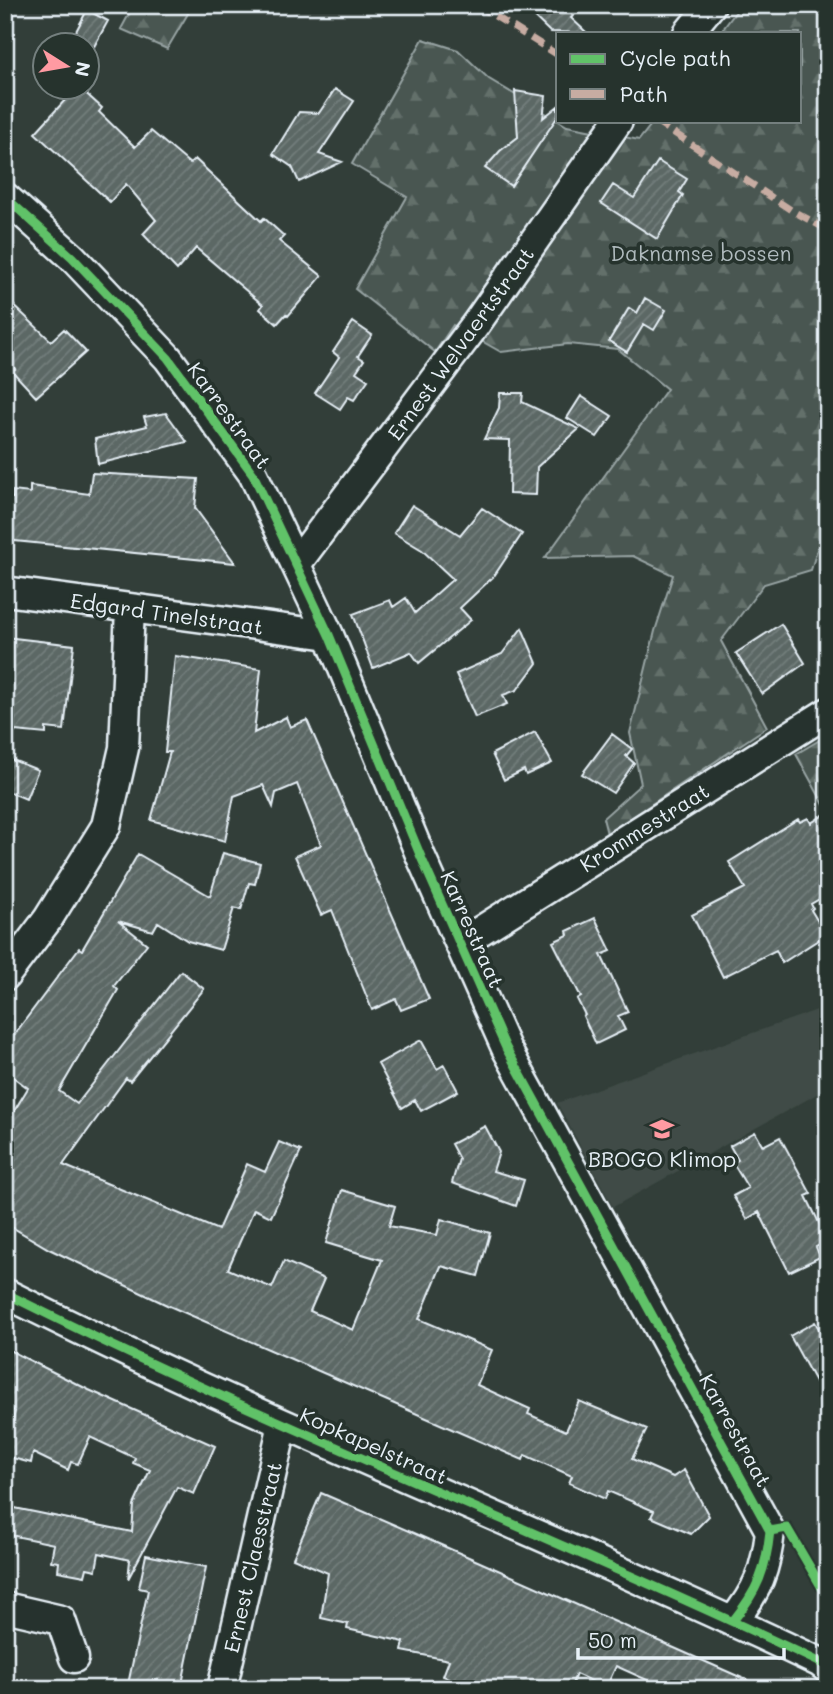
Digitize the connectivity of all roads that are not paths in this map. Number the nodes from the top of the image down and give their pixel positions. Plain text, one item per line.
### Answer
1 (711, 5) edge
2 (689, 32) edge
3 (617, 122) edge
4 (5, 197) edge
5 (297, 563) junction
6 (5, 591) edge
7 (130, 608) junction
8 (329, 635) junction
9 (828, 712) edge
10 (461, 943) junction
11 (5, 976) edge
12 (5, 1293) edge
13 (283, 1424) junction
14 (5, 1607) edge
15 (733, 1621) junction
16 (74, 1658) dead end
17 (828, 1669) edge
18 (222, 1689) edge

1 - 2 street
3 - 5 street, Ernest Welvaertstraat
4 - 5 street, Karrestraat
5 - 8 street, Karrestraat
6 - 7 street, Edgard Tinelstraat
7 - 8 street, Edgard Tinelstraat
7 - 11 street
8 - 10 street, Karrestraat
9 - 10 street, Krommestraat
10 - 15 street, Karrestraat
12 - 13 street, Kopkapelstraat
13 - 15 street, Kopkapelstraat
13 - 18 street, Ernest Claesstraat
14 - 16 street
15 - 17 street

